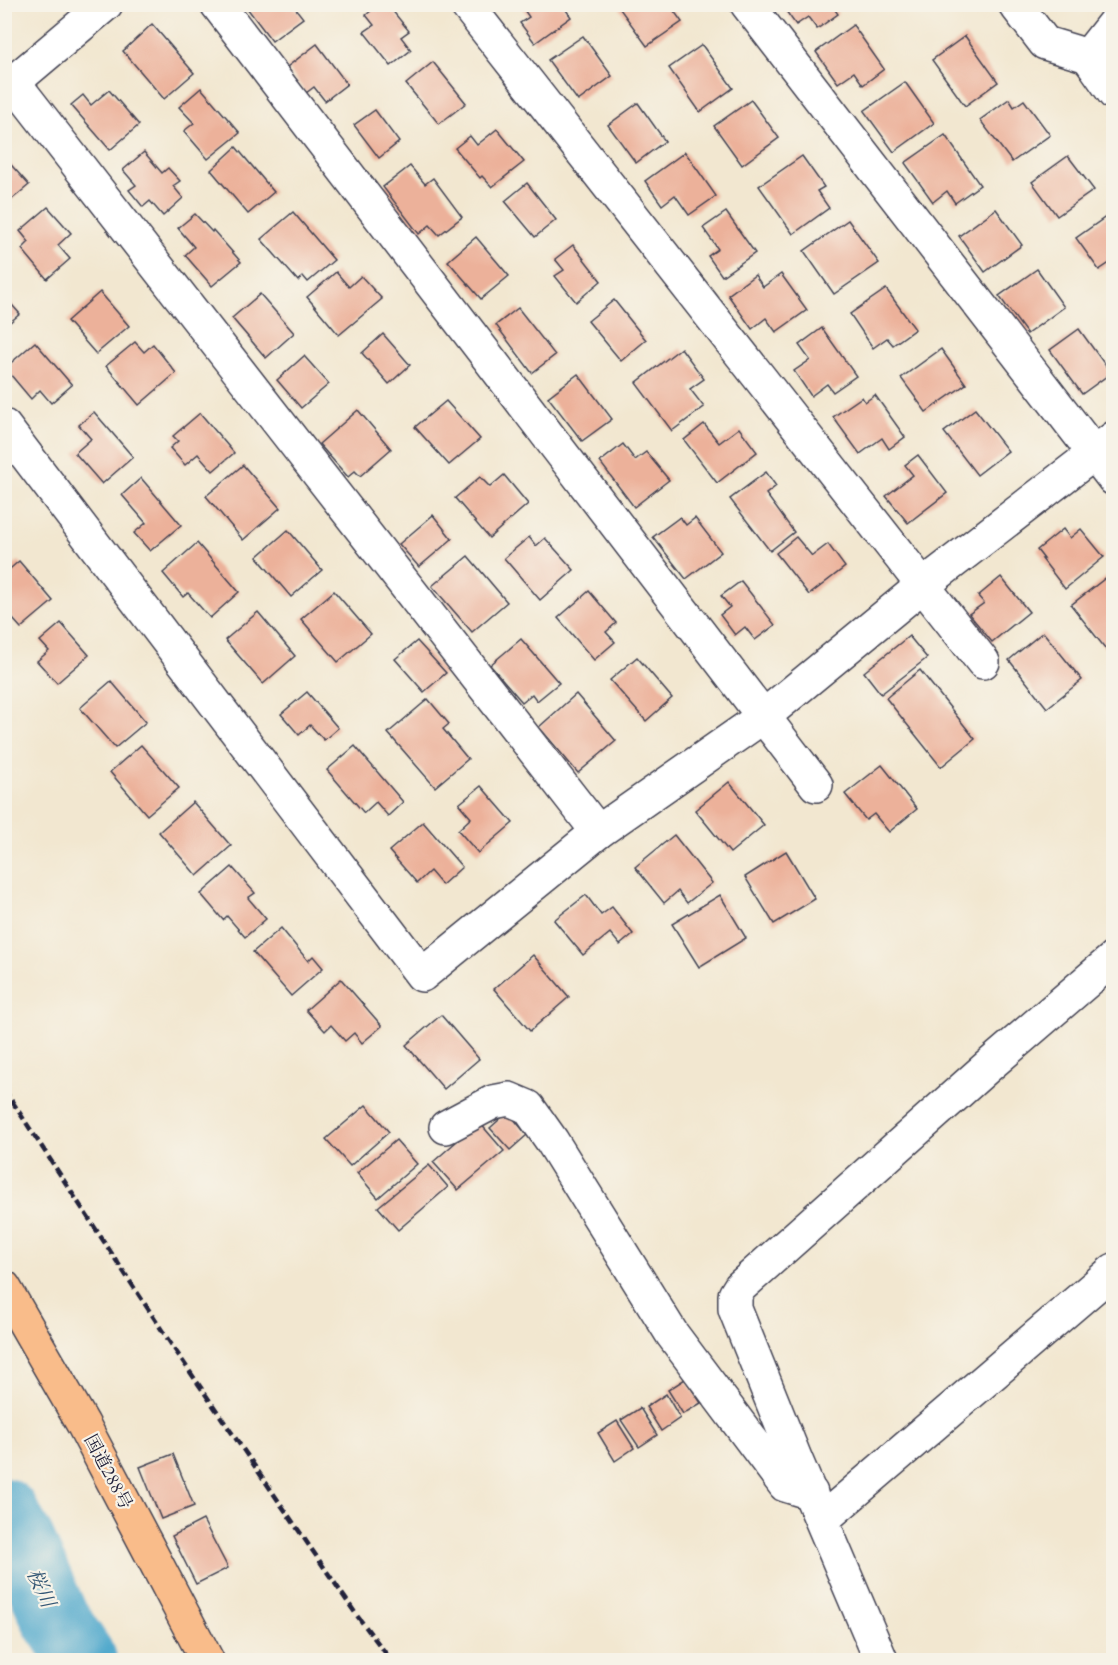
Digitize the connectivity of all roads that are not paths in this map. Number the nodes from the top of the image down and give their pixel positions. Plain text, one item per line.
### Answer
1 (106, 4) edge
2 (218, 4) edge
3 (466, 4) edge
4 (747, 4) edge
5 (1015, 4) edge
6 (1113, 23) edge
7 (1088, 56) junction
8 (9, 87) edge
9 (1113, 93) edge
10 (4, 426) edge
11 (1107, 457) edge
12 (922, 586) junction
13 (983, 662) dead end
14 (764, 716) junction
15 (816, 785) dead end
16 (598, 832) junction
17 (1113, 958) edge
18 (446, 1127) dead end
19 (1113, 1270) edge
20 (4, 1287) edge
21 (816, 1507) junction
22 (207, 1660) edge
23 (881, 1660) edge

1 - 8 street
2 - 14 street
3 - 12 street
4 - 11 street
5 - 7 street
6 - 7 street
7 - 9 street
8 - 16 street
10 - 16 street
11 - 12 street
12 - 13 street
12 - 14 street
14 - 15 street
14 - 16 street
17 - 21 street
18 - 21 street
19 - 21 street
20 - 22 highway, 国道288号
21 - 23 street

